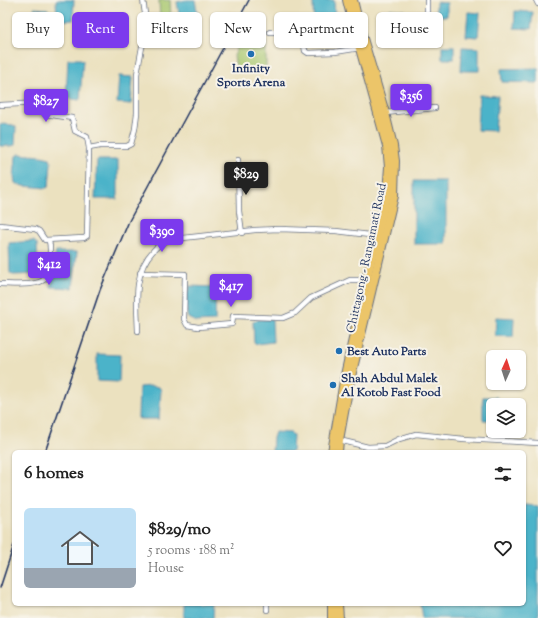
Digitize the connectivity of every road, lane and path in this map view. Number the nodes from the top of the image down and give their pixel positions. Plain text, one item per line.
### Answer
1 (143, 0) edge
2 (347, 0) edge
3 (353, 0) edge
4 (427, 0) edge
5 (536, 0) edge
6 (538, 4) edge
7 (350, 12) edge
8 (427, 12) edge
9 (270, 32) dead end
10 (274, 32) edge
11 (304, 48) edge
12 (360, 48) joint
13 (0, 104) edge
14 (435, 108) dead end
15 (385, 112) junction
16 (90, 148) junction
17 (238, 160) dead end
18 (392, 168) junction
19 (0, 225) edge
20 (242, 233) junction
21 (381, 236) junction
22 (50, 241) junction
23 (140, 273) junction
24 (366, 280) junction
25 (0, 284) edge
26 (138, 330) dead end
27 (339, 440) junction
28 (538, 443) edge
29 (332, 450) edge
30 (338, 450) edge
31 (267, 606) edge
32 (332, 606) edge
33 (338, 606) edge
34 (267, 610) dead end
35 (332, 618) edge
36 (338, 618) edge

1 - 16 street
2 - 7 highway, Chittagong - Rangamati Road
3 - 15 highway, Chittagong - Rangamati Road
4 - 8 street
5 - 6 street
9 - 10 street
11 - 12 street
12 - 18 highway, Chittagong - Rangamati Road
13 - 16 street
14 - 15 street
15 - 18 highway, Chittagong - Rangamati Road
16 - 22 street
17 - 20 street
18 - 21 highway, Chittagong - Rangamati Road
19 - 22 street
20 - 21 street
20 - 23 street
21 - 24 highway, Chittagong - Rangamati Road
21 - 27 highway, Chittagong - Rangamati Road
22 - 25 street
23 - 24 street
23 - 26 street
24 - 29 highway, Chittagong - Rangamati Road
27 - 28 street
27 - 30 highway, Chittagong - Rangamati Road
31 - 34 street
32 - 35 highway
33 - 36 highway

